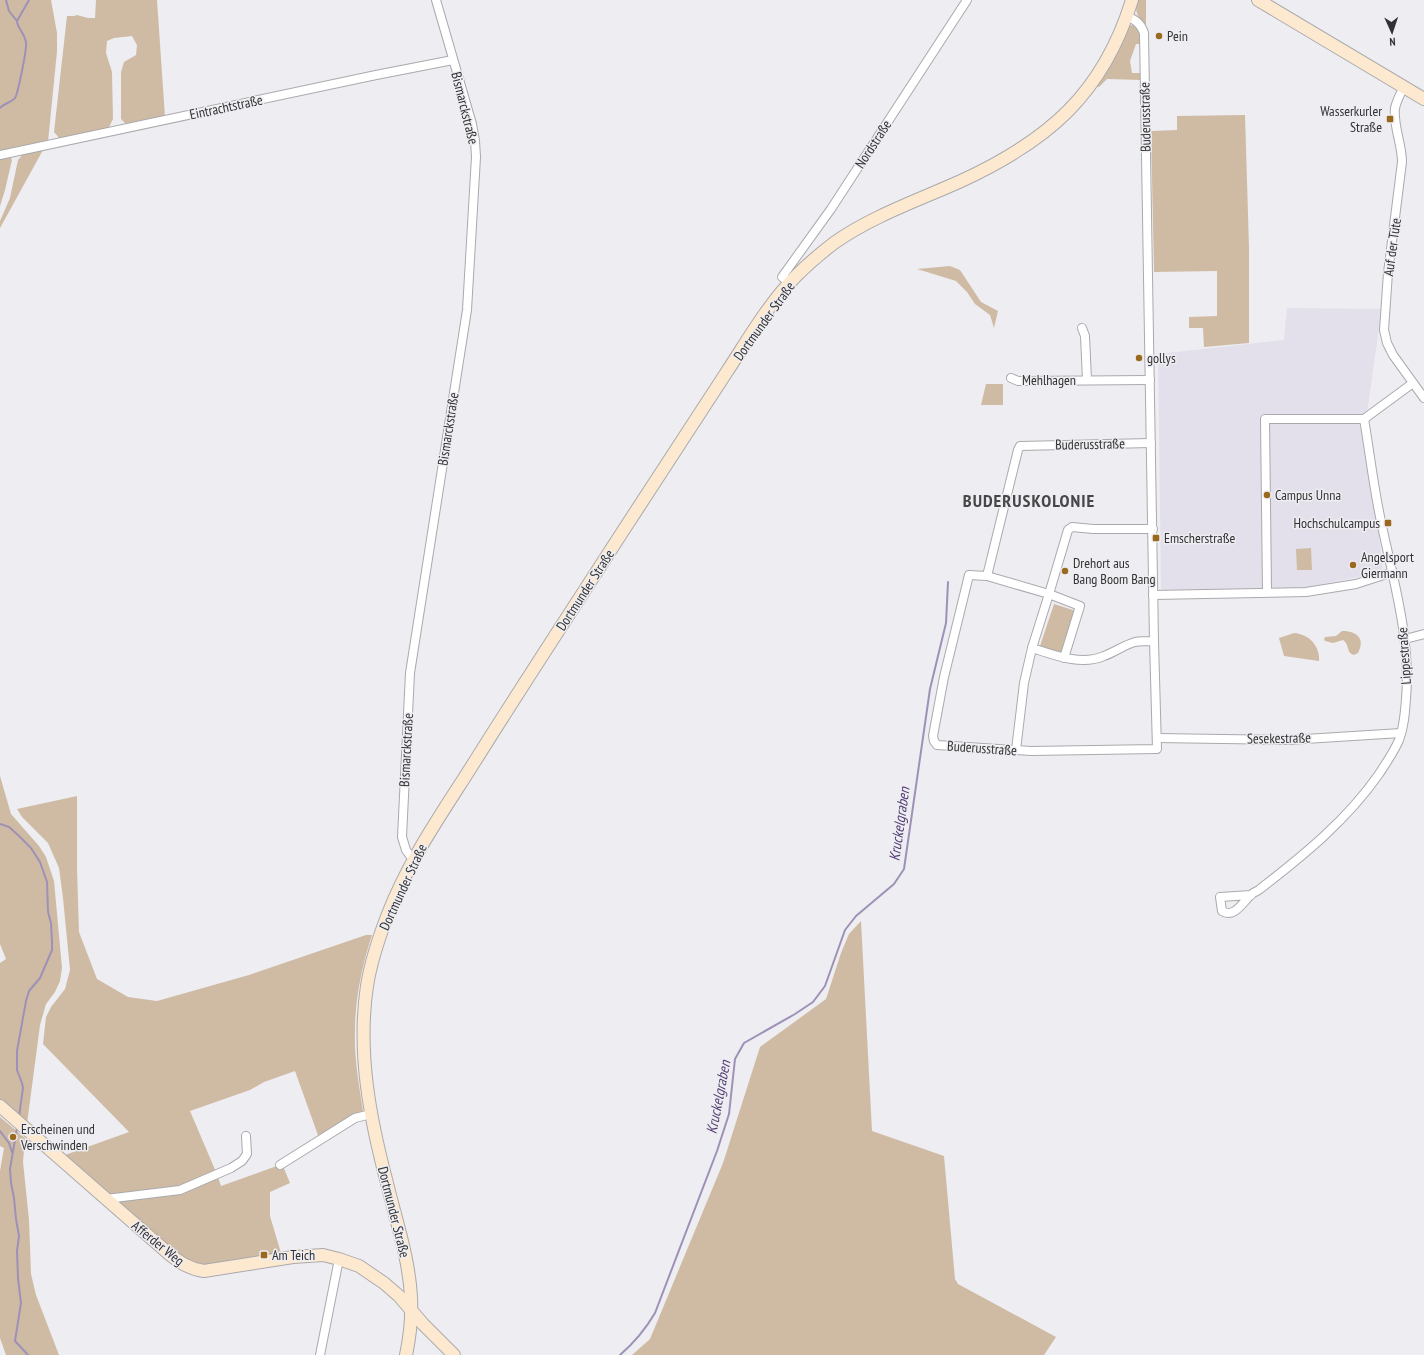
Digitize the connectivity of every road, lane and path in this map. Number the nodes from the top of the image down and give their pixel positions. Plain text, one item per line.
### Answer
1 (436, 0) edge
2 (967, 0) edge
3 (1132, 0) edge
4 (1258, 0) edge
5 (1127, 17) junction
6 (453, 60) junction
7 (1404, 87) junction
8 (1424, 99) edge
9 (0, 155) edge
10 (790, 283) junction
11 (1082, 328) dead end
12 (1011, 378) dead end
13 (1087, 380) junction
14 (1150, 380) junction
15 (1413, 383) junction
16 (1424, 398) edge
17 (1364, 419) junction
18 (1151, 443) junction
19 (1153, 529) junction
20 (1393, 572) junction
21 (987, 576) junction
22 (1267, 592) junction
23 (1049, 594) junction
24 (1153, 595) junction
25 (1424, 634) edge
26 (1405, 639) junction
27 (1154, 641) junction
28 (1032, 648) junction
29 (1064, 658) junction
30 (1401, 733) junction
31 (1157, 738) junction
32 (1016, 750) junction
33 (413, 860) junction
34 (1251, 895) dead end
35 (0, 1106) edge
36 (371, 1114) junction
37 (246, 1136) dead end
38 (280, 1165) dead end
39 (106, 1199) junction
40 (339, 1259) junction
41 (412, 1310) junction
42 (320, 1355) edge
43 (406, 1355) edge
44 (454, 1355) edge

1 - 6 street, Bismarckstraße
2 - 10 street, Nordstraße
3 - 5 main road, Dortmunder Straße
4 - 7 main road
5 - 10 main road, Dortmunder Straße
5 - 14 street, Buderusstraße
6 - 9 street, Eintrachtstraße
6 - 33 street, Bismarckstraße
7 - 8 main road
7 - 15 street, Auf der Tüte
10 - 33 main road, Dortmunder Straße
11 - 13 street, Mehlhagen
12 - 13 street, Mehlhagen
13 - 14 street, Mehlhagen
14 - 18 street, Buderusstraße
15 - 16 street, Auf der Tüte
15 - 17 street
17 - 20 street, Lippestraße
17 - 22 street
18 - 19 street, Buderusstraße
18 - 21 street, Buderusstraße
19 - 23 street
19 - 24 street, Buderusstraße
20 - 22 street
20 - 26 street, Lippestraße
21 - 23 street
21 - 32 street, Buderusstraße
22 - 24 street
23 - 28 street
23 - 29 street
24 - 27 street, Buderusstraße
25 - 26 street
26 - 30 street, Lippestraße
27 - 29 street
27 - 31 street, Buderusstraße
28 - 29 street
28 - 32 street
30 - 31 street, Sesekestraße
30 - 34 street, Lippestraße
31 - 32 street, Buderusstraße
33 - 36 main road, Dortmunder Straße
35 - 39 main road, Afferder Weg
36 - 38 street
36 - 41 main road, Dortmunder Straße
37 - 39 street
39 - 40 main road, Afferder Weg
40 - 41 main road, Afferder Weg
40 - 42 street
41 - 43 main road, Dortmunder Straße
41 - 44 main road, Afferder Weg

